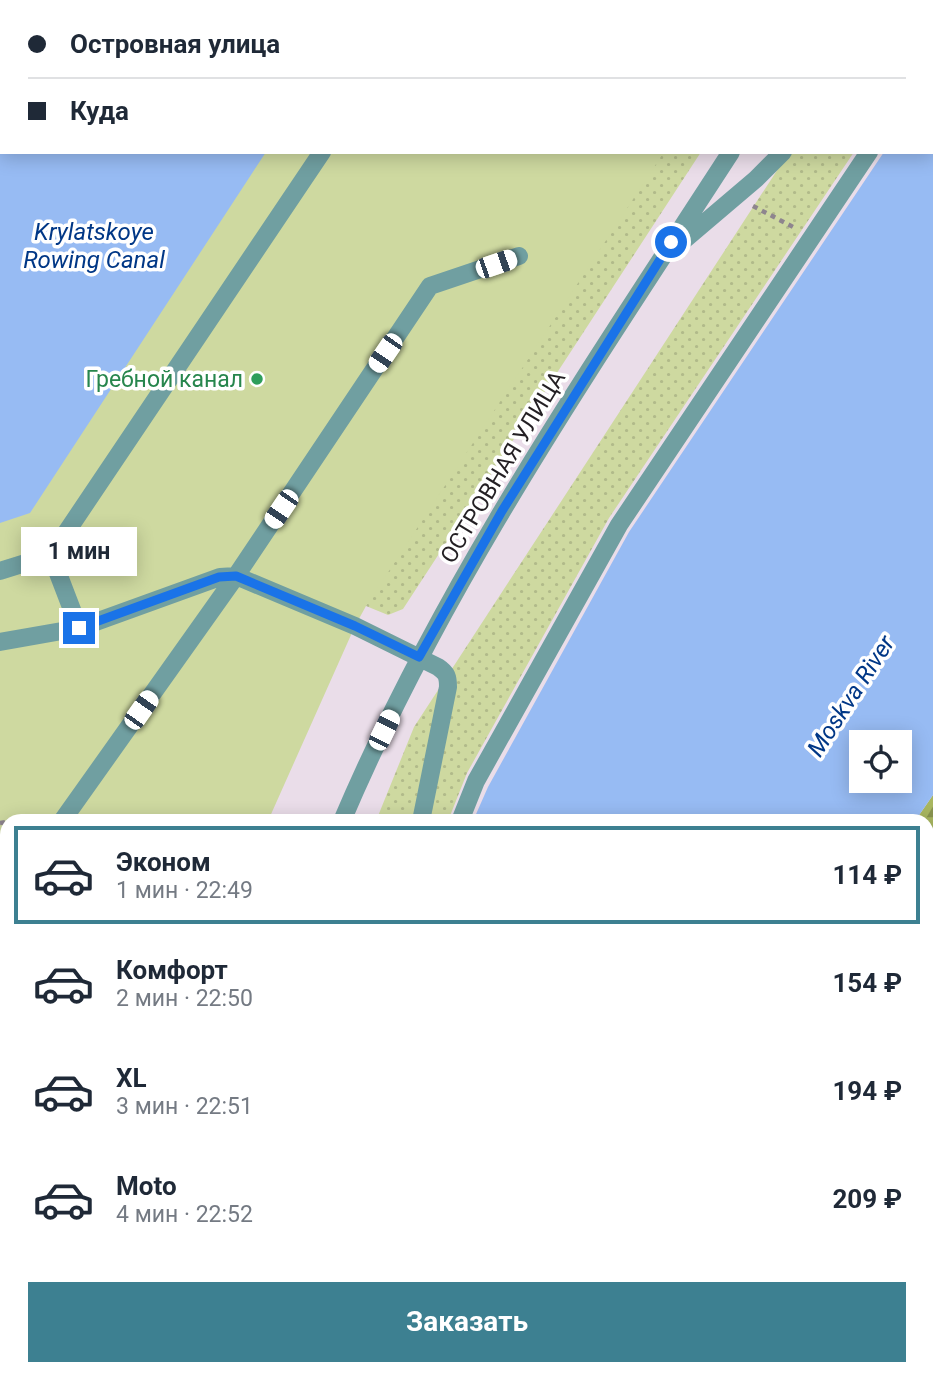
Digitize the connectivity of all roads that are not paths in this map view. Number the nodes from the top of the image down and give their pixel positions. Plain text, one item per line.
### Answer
1 (321, 154) edge
2 (730, 154) edge
3 (781, 154) edge
4 (868, 154) edge
5 (519, 256) dead end
6 (658, 262) junction
7 (51, 555) junction
8 (0, 571) edge
9 (236, 576) junction
10 (79, 628) junction
11 (0, 642) edge
12 (419, 657) junction
13 (67, 814) edge
14 (345, 814) edge
15 (422, 814) edge
16 (463, 814) edge

1 - 7 street
2 - 6 street, ОСТРОВНАЯ УЛИЦА
3 - 6 street
4 - 16 street
5 - 9 street
6 - 12 street, ОСТРОВНАЯ УЛИЦА
7 - 8 street
7 - 10 street
9 - 10 street
9 - 12 street
9 - 13 street
10 - 11 street
12 - 14 street, ОСТРОВНАЯ УЛИЦА
12 - 15 street

